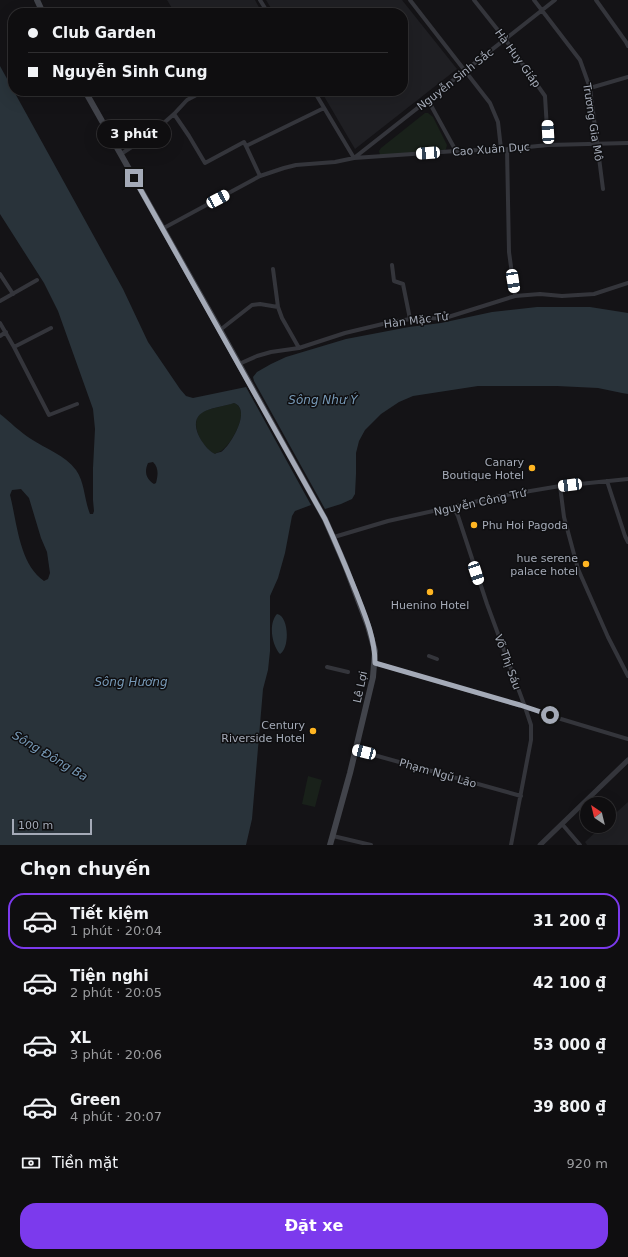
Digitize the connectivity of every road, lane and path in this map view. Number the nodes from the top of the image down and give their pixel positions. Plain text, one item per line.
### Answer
1 (410, 0) edge
2 (474, 0) edge
3 (534, 0) edge
4 (555, 0) edge
5 (596, 0) edge
6 (542, 10) junction
7 (505, 39) junction
8 (628, 46) edge
9 (466, 70) junction
10 (628, 77) edge
11 (590, 88) junction
12 (88, 96) edge
13 (195, 96) edge
14 (317, 96) edge
15 (428, 100) junction
16 (324, 108) junction
17 (174, 114) junction
18 (628, 143) edge
19 (598, 144) junction
20 (548, 145) junction
21 (246, 146) junction
22 (501, 149) junction
23 (508, 149) junction
24 (456, 151) junction
25 (121, 154) junction
26 (354, 158) junction
27 (260, 176) junction
28 (603, 189) dead end
29 (162, 229) junction
30 (392, 265) dead end
31 (273, 269) dead end
32 (0, 274) edge
33 (37, 280) dead end
34 (628, 283) edge
35 (13, 294) junction
36 (515, 296) junction
37 (0, 301) edge
38 (278, 307) junction
39 (410, 319) junction
40 (0, 323) edge
41 (51, 328) dead end
42 (220, 330) junction
43 (6, 332) junction
44 (0, 336) edge
45 (14, 347) junction
46 (299, 348) junction
47 (239, 364) junction
48 (77, 404) dead end
49 (628, 479) edge
50 (607, 481) junction
51 (560, 486) junction
52 (454, 508) junction
53 (334, 537) junction
54 (628, 542) edge
55 (428, 656) dead end
56 (437, 659) dead end
57 (375, 663) junction
58 (327, 667) dead end
59 (348, 672) dead end
60 (628, 676) edge
61 (525, 707) junction
62 (628, 739) edge
63 (356, 750) junction
64 (628, 760) edge
65 (521, 796) junction
66 (562, 824) junction
67 (333, 836) junction
68 (330, 845) edge
69 (371, 845) edge
70 (511, 845) edge
71 (540, 845) edge
72 (580, 845) edge

1 - 9 street
2 - 7 street, Hà Huy Giáp
3 - 6 street, Trương Gia Mô
4 - 6 street, Nguyễn Sinh Sắc
5 - 8 street
6 - 7 street, Nguyễn Sinh Sắc
6 - 11 street, Trương Gia Mô
7 - 9 street, Nguyễn Sinh Sắc
7 - 20 street, Hà Huy Giáp
9 - 15 street, Nguyễn Sinh Sắc
9 - 22 street
10 - 11 street
11 - 19 street, Trương Gia Mô
12 - 25 main road, Lê Lợi
13 - 17 street
14 - 16 street
15 - 24 street
15 - 26 street, Nguyễn Sinh Sắc
16 - 21 street
16 - 26 street
17 - 21 street
17 - 25 street
18 - 19 street, Cao Xuân Dục
19 - 20 street, Cao Xuân Dục
19 - 28 street, Trương Gia Mô
20 - 23 street, Cao Xuân Dục
21 - 27 street
22 - 23 street, Cao Xuân Dục
22 - 24 street, Cao Xuân Dục
23 - 36 street
24 - 26 street, Cao Xuân Dục
25 - 29 main road, Lê Lợi
26 - 27 street, Cao Xuân Dục
27 - 29 street, Cao Xuân Dục
29 - 42 main road, Lê Lợi
30 - 39 street
31 - 38 street
32 - 35 street
33 - 35 street
34 - 36 street, Hàn Mặc Tử
35 - 37 street
36 - 39 street, Hàn Mặc Tử
38 - 42 street
38 - 46 street
39 - 46 street, Hàn Mặc Tử
40 - 43 street
41 - 45 street
42 - 47 main road, Lê Lợi
43 - 44 street
43 - 45 street
45 - 48 street
46 - 47 street, Hàn Mặc Tử
47 - 53 main road, Lê Lợi
49 - 50 street, Nguyễn Công Trứ
50 - 51 street, Nguyễn Công Trứ
50 - 54 street
51 - 52 street, Nguyễn Công Trứ
51 - 60 street
52 - 53 street, Nguyễn Công Trứ
52 - 61 street, Võ Thị Sáu
53 - 57 main road, Lê Lợi
55 - 56 street
57 - 61 street
57 - 63 main road, Lê Lợi
58 - 59 street
61 - 62 street
61 - 65 street, Võ Thị Sáu
63 - 65 street, Phạm Ngũ Lão
63 - 67 main road, Lê Lợi
64 - 66 street
65 - 70 street, Võ Thị Sáu
66 - 71 street
66 - 72 street
67 - 68 main road, Lê Lợi
67 - 69 street

